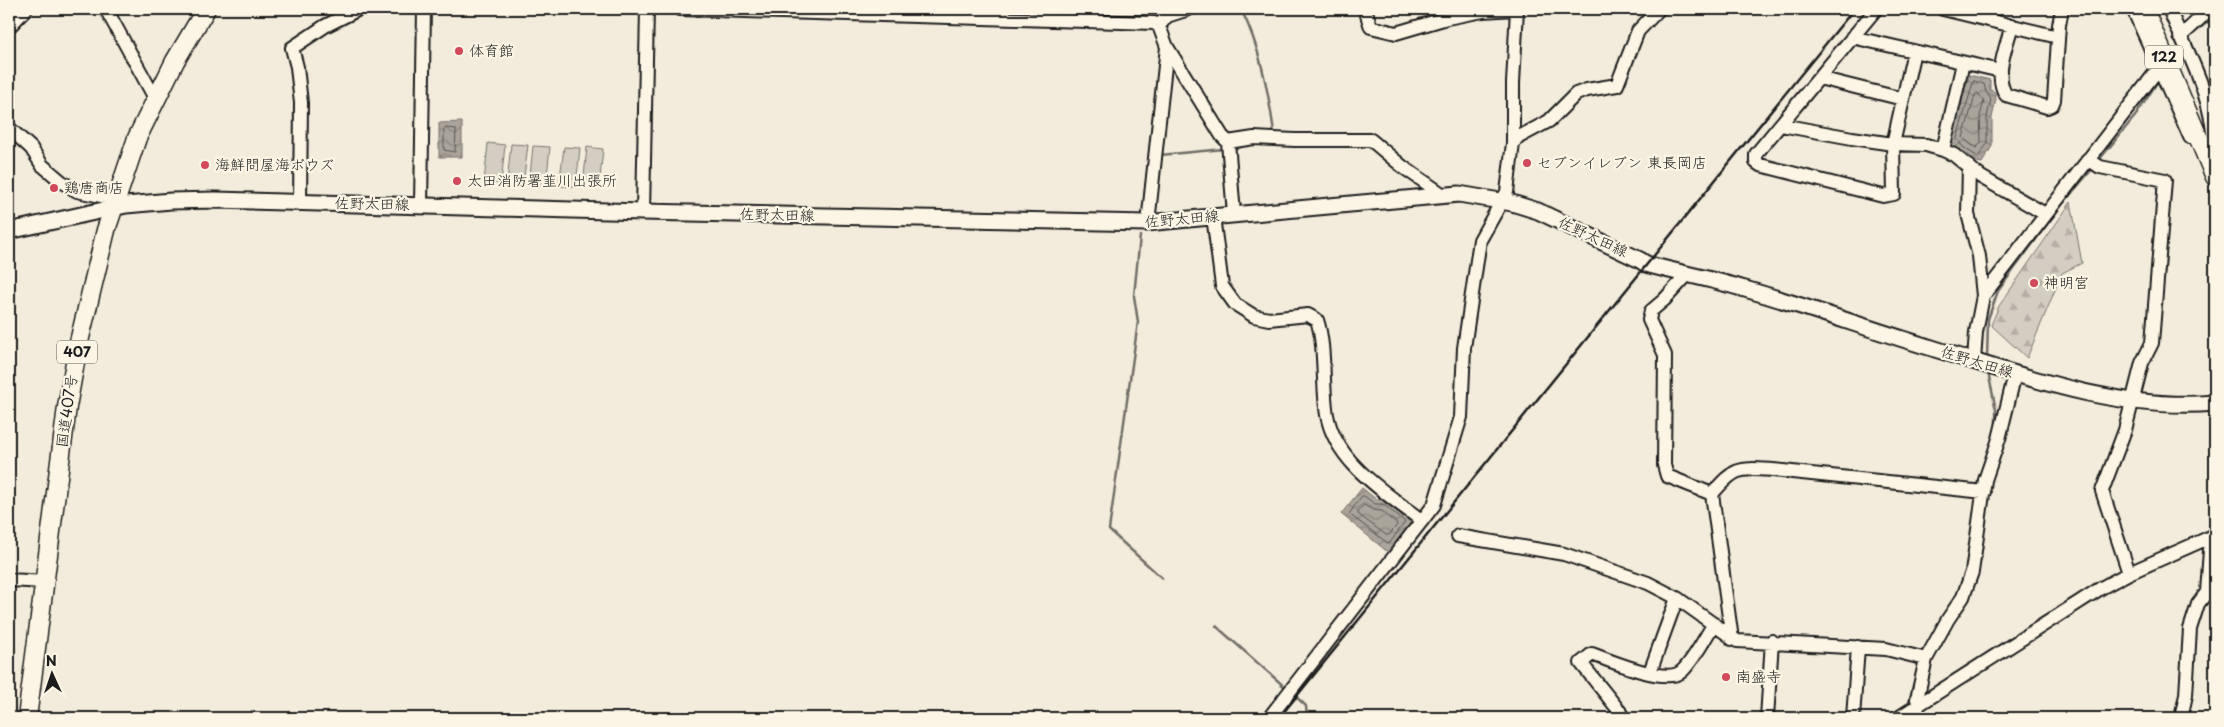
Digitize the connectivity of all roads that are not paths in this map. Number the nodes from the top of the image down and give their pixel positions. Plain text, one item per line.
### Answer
1 (26, 9) edge
2 (106, 9) edge
3 (206, 9) edge
4 (360, 9) edge
5 (424, 9) edge
6 (647, 9) edge
7 (680, 9) edge
8 (1189, 9) edge
9 (1365, 9) edge
10 (1516, 9) edge
11 (1659, 9) edge
12 (1876, 9) edge
13 (1943, 9) edge
14 (2062, 9) edge
15 (2133, 9) edge
16 (2144, 9) edge
17 (2157, 9) edge
18 (2169, 9) edge
19 (2210, 9) edge
20 (1483, 10) edge
21 (2012, 25) junction
22 (1159, 26) junction
23 (9, 27) edge
24 (1852, 37) junction
25 (2058, 37) junction
26 (2180, 37) junction
27 (1167, 47) junction
28 (1914, 51) junction
29 (1963, 63) junction
30 (2159, 68) junction
31 (2001, 71) junction
32 (1819, 78) junction
33 (1903, 99) junction
34 (156, 100) junction
35 (1781, 125) junction
36 (9, 128) edge
37 (1513, 143) junction
38 (1893, 144) junction
39 (1228, 146) junction
40 (2211, 148) edge
41 (1943, 150) junction
42 (2088, 159) junction
43 (1969, 166) junction
44 (2215, 178) edge
45 (1442, 194) junction
46 (1503, 201) junction
47 (115, 203) junction
48 (300, 203) junction
49 (421, 205) junction
50 (643, 212) junction
51 (1234, 214) junction
52 (2045, 214) junction
53 (1213, 216) junction
54 (1148, 223) junction
55 (9, 231) edge
56 (1687, 275) junction
57 (1983, 296) junction
58 (1974, 361) junction
59 (2015, 374) junction
60 (2132, 400) junction
61 (2215, 404) edge
62 (1984, 492) junction
63 (1712, 494) junction
64 (1422, 521) junction
65 (1458, 536) dead end
66 (2213, 536) edge
67 (2129, 573) junction
68 (9, 580) edge
69 (45, 582) junction
70 (2211, 594) edge
71 (1677, 598) junction
72 (1714, 624) junction
73 (1732, 639) junction
74 (1772, 641) junction
75 (1858, 647) junction
76 (1926, 659) junction
77 (1650, 672) junction
78 (1919, 706) junction
79 (27, 718) edge
80 (1269, 718) edge
81 (1625, 718) edge
82 (1767, 718) edge
83 (1853, 718) edge
84 (1898, 718) edge
85 (2181, 718) edge

1 - 23 street
2 - 34 street
3 - 34 highway, 国道407号 / 407
4 - 48 street
5 - 49 street
6 - 50 street
7 - 22 street
8 - 22 street
9 - 20 street
10 - 20 street
10 - 37 street
11 - 37 street
12 - 24 street
13 - 21 street
14 - 25 street
15 - 30 street
16 - 40 highway, 122
17 - 40 highway, 122
18 - 26 street
19 - 26 street
21 - 25 street
21 - 31 street
22 - 27 street
24 - 28 street
24 - 32 street
25 - 31 street
26 - 40 street
27 - 39 street
27 - 54 street
28 - 29 street
28 - 33 street
29 - 31 street
29 - 41 street
30 - 40 street
30 - 42 street
32 - 33 street
32 - 35 street
33 - 38 street
34 - 47 highway, 国道407号 / 407
35 - 38 street
35 - 38 street
36 - 47 street
37 - 46 street
38 - 41 street
39 - 45 street
39 - 51 street
40 - 44 highway, 122
41 - 43 street
42 - 52 street
42 - 60 street
43 - 52 street
43 - 57 street
45 - 46 main road, 佐野太田線
45 - 51 main road, 佐野太田線
46 - 56 main road, 佐野太田線
46 - 64 street
47 - 48 main road, 佐野太田線
47 - 55 main road, 佐野太田線
47 - 69 highway, 国道407号 / 407
48 - 49 main road, 佐野太田線
49 - 50 main road, 佐野太田線
50 - 54 main road, 佐野太田線
51 - 53 main road, 佐野太田線
52 - 57 street
53 - 54 main road, 佐野太田線
53 - 64 street
56 - 58 main road, 佐野太田線
56 - 63 street
57 - 58 street
58 - 59 main road, 佐野太田線
59 - 60 main road, 佐野太田線
59 - 62 street
60 - 61 main road, 佐野太田線
60 - 67 street
62 - 63 street
62 - 76 street
63 - 73 street
64 - 80 street
65 - 71 street
66 - 67 street
66 - 70 street
67 - 78 street
68 - 69 street
69 - 79 highway, 国道407号 / 407
70 - 85 street
71 - 72 street
71 - 77 street
72 - 73 street
72 - 77 street
73 - 74 street
74 - 75 street
74 - 82 street
75 - 76 street
75 - 83 street
76 - 78 street
77 - 81 street
78 - 84 street

